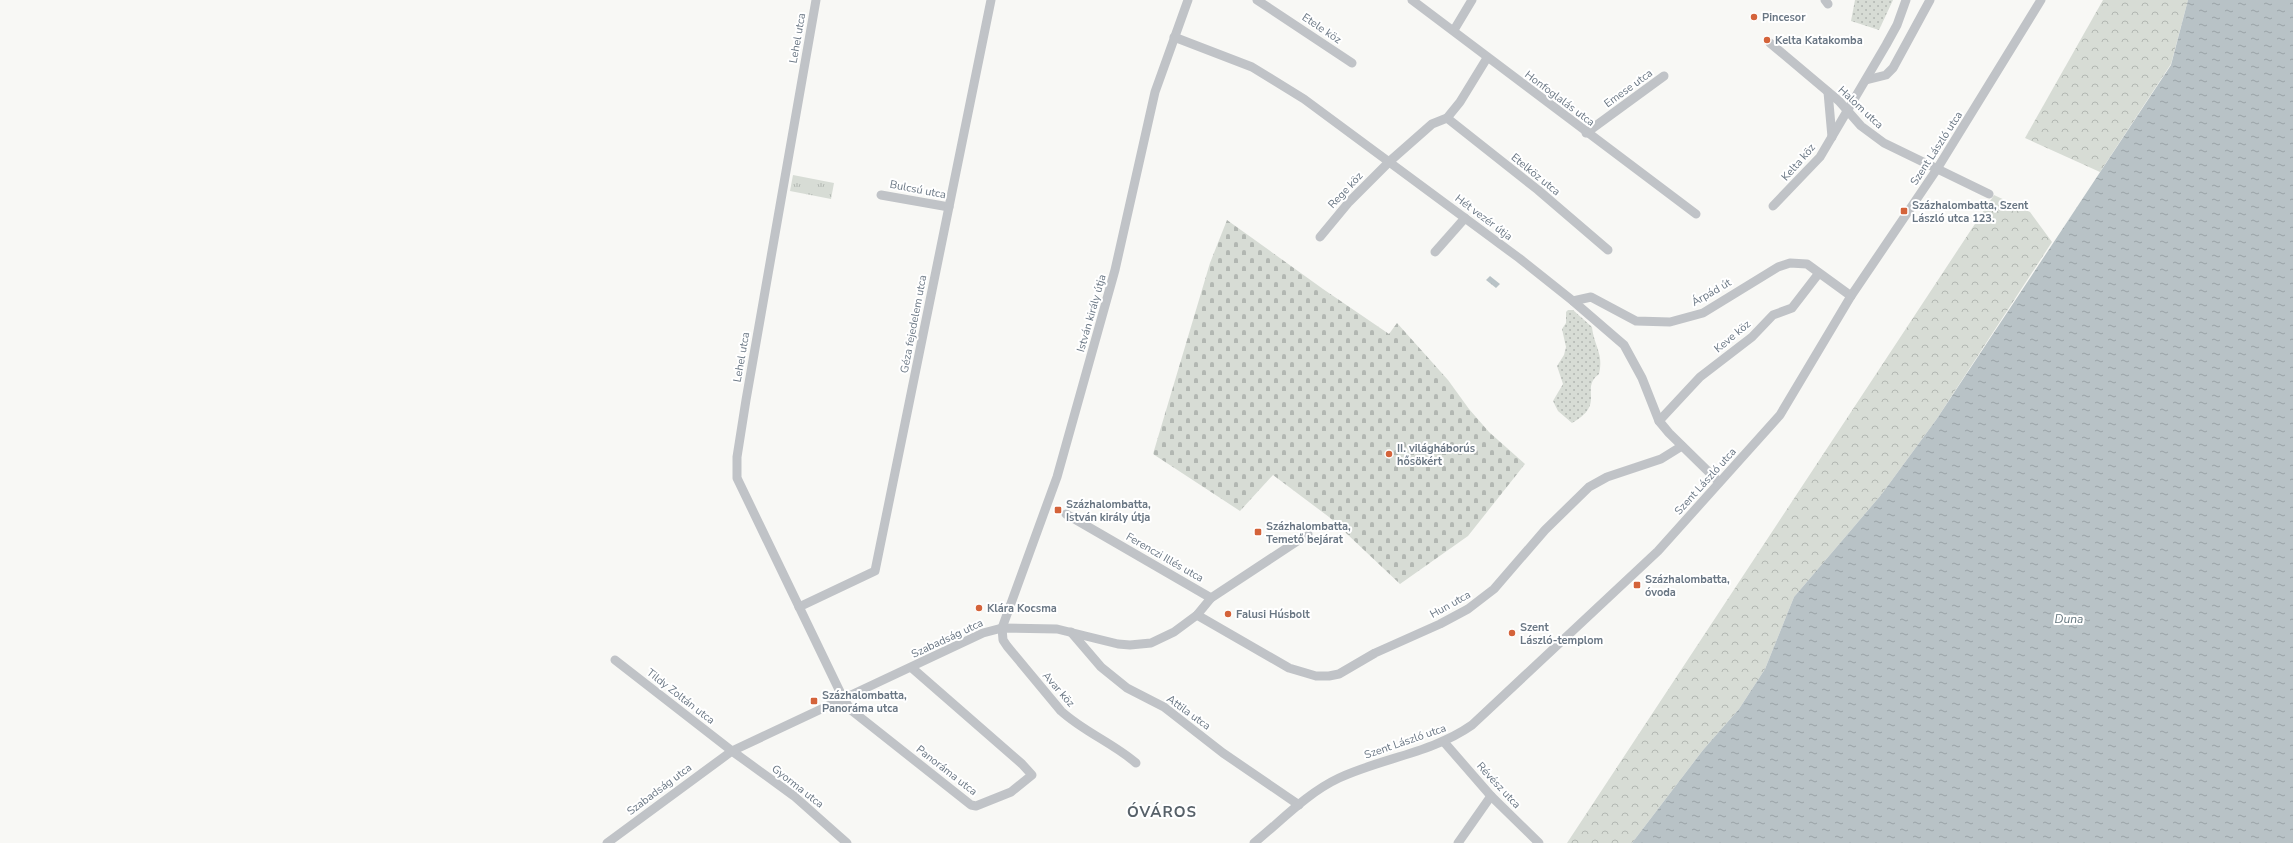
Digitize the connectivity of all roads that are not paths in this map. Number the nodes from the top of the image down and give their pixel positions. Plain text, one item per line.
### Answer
1 (816, 0) edge
2 (991, 0) edge
3 (1188, 0) edge
4 (1258, 0) edge
5 (1412, 0) edge
6 (1472, 0) edge
7 (1906, 0) edge
8 (1930, 0) edge
9 (2041, 0) edge
10 (1454, 30) junction
11 (1174, 37) junction
12 (1770, 43) dead end
13 (1487, 58) junction
14 (1352, 63) dead end
15 (1664, 76) dead end
16 (1866, 80) junction
17 (1828, 92) junction
18 (1849, 111) junction
19 (1447, 118) junction
20 (1586, 133) junction
21 (1832, 138) junction
22 (1390, 161) junction
23 (1936, 169) junction
24 (1989, 194) dead end
25 (881, 195) dead end
26 (1773, 206) dead end
27 (949, 207) junction
28 (1696, 214) dead end
29 (1465, 218) junction
30 (1320, 237) dead end
31 (1608, 250) dead end
32 (1435, 252) dead end
33 (1819, 273) junction
34 (1851, 296) junction
35 (1574, 301) junction
36 (1659, 421) junction
37 (1682, 446) junction
38 (1720, 482) junction
39 (1066, 514) dead end
40 (1308, 534) dead end
41 (1211, 598) junction
42 (799, 607) junction
43 (1197, 615) junction
44 (1002, 628) junction
45 (1071, 632) junction
46 (615, 660) dead end
47 (912, 668) junction
48 (843, 698) junction
49 (1444, 742) junction
50 (732, 751) junction
51 (1136, 763) dead end
52 (1491, 796) junction
53 (1299, 805) junction
54 (607, 843) edge
55 (847, 843) edge
56 (1254, 843) edge
57 (1458, 843) edge
58 (1539, 843) edge

1 - 42 street, Lehel utca
2 - 27 street, Géza fejedelem utca
3 - 11 street, István király útja
4 - 14 street, Etele köz
5 - 10 street, Honfoglalás utca
6 - 10 street
7 - 16 street, Kelta köz
8 - 16 street
9 - 23 street, Szent László utca
10 - 13 street, Honfoglalás utca
11 - 22 street, Hét vezér útja
11 - 44 street, István király útja
12 - 17 street, Halom utca
13 - 19 street
13 - 20 street, Honfoglalás utca
15 - 20 street, Emese utca
16 - 18 street, Kelta köz
17 - 18 street, Halom utca
17 - 21 street
18 - 21 street, Kelta köz
18 - 23 street, Halom utca
19 - 22 street, Rege köz
19 - 31 street, Etelköz utca
20 - 28 street, Honfoglalás utca
21 - 26 street, Kelta köz
22 - 29 street, Hét vezér útja
22 - 30 street, Rege köz
23 - 24 street, Halom utca
23 - 34 street, Szent László utca
25 - 27 street, Bulcsú utca
27 - 42 street, Géza fejedelem utca
29 - 32 street
29 - 35 street, Hét vezér útja
33 - 34 street, Árpád út
33 - 35 street, Árpád út
33 - 36 street, Keve köz
34 - 38 street, Szent László utca
35 - 36 street, Hét vezér útja
36 - 37 street, Hét vezér útja
37 - 38 street, Hét vezér útja
37 - 43 street, Hun utca
38 - 49 street, Szent László utca
39 - 41 street, Ferenczi Illés utca
40 - 41 street, Szabadság utca
41 - 43 street, Szabadság utca
42 - 48 street, Lehel utca
43 - 45 street, Szabadság utca
44 - 45 street, Szabadság utca
44 - 47 street, Szabadság utca
44 - 51 street, Avar köz
45 - 53 street, Attila utca
46 - 50 street, Tildy Zoltán utca
47 - 48 street, Szabadság utca
47 - 48 street, Panoráma utca
48 - 50 street, Szabadság utca
49 - 52 street, Révész utca
49 - 53 street, Szent László utca
50 - 54 street, Szabadság utca
50 - 55 street, Gyorma utca
52 - 57 street
52 - 58 street, Révész utca
53 - 56 street, Szent László utca

